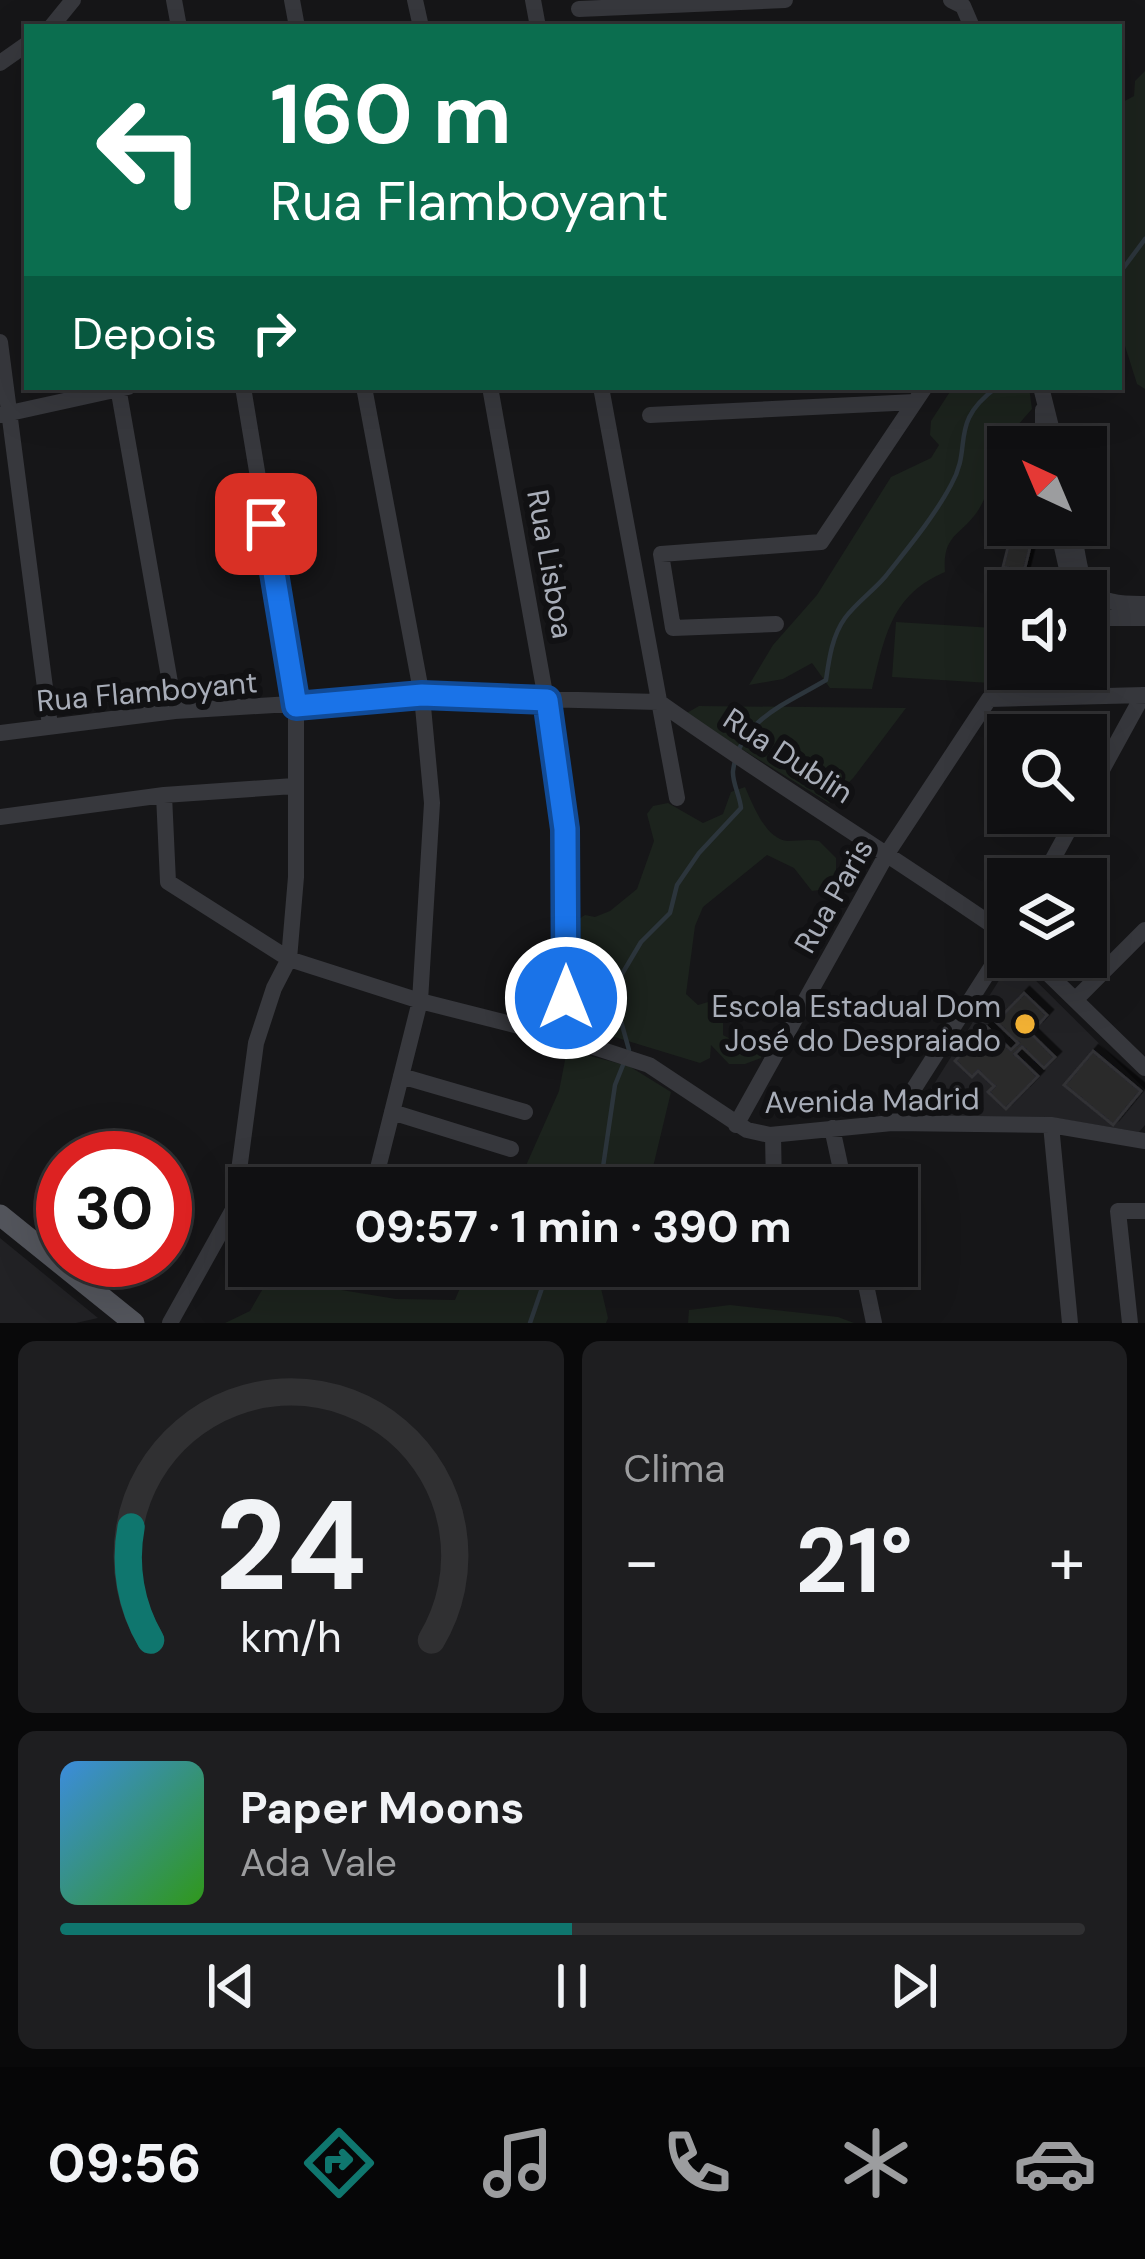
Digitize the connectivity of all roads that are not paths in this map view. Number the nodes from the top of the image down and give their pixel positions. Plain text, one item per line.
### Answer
1 (74, 0) edge
2 (785, 0) edge
3 (951, 0) edge
4 (579, 9) dead end
5 (54, 24) edge
6 (972, 24) edge
7 (0, 342) edge
8 (113, 390) edge
9 (122, 390) edge
10 (243, 390) edge
11 (365, 390) edge
12 (491, 390) edge
13 (602, 390) edge
14 (920, 395) edge
15 (1042, 395) edge
16 (5, 414) edge
17 (650, 415) dead end
18 (1040, 426) edge
19 (1050, 426) edge
20 (1145, 604) edge
21 (1107, 609) edge
22 (1107, 612) edge
23 (1145, 618) edge
24 (776, 624) dead end
25 (422, 695) junction
26 (1144, 695) edge
27 (547, 700) junction
28 (659, 702) junction
29 (296, 706) junction
30 (176, 711) junction
31 (50, 726) junction
32 (0, 734) edge
33 (1107, 761) edge
34 (294, 786) junction
35 (164, 795) junction
36 (677, 798) dead end
37 (0, 817) edge
38 (889, 853) junction
39 (987, 924) edge
40 (1145, 930) edge
41 (289, 958) junction
42 (987, 972) edge
43 (1055, 978) edge
44 (1077, 998) junction
45 (420, 1001) junction
46 (566, 1038) junction
47 (1145, 1068) edge
48 (401, 1076) junction
49 (392, 1112) junction
50 (525, 1112) dead end
51 (892, 1123) junction
52 (1051, 1125) junction
53 (736, 1126) junction
54 (832, 1128) junction
55 (773, 1135) junction
56 (1143, 1138) edge
57 (511, 1149) dead end
58 (378, 1167) edge
59 (774, 1167) edge
60 (840, 1167) edge
61 (1145, 1211) edge
62 (0, 1216) edge
63 (866, 1287) edge
64 (134, 1323) edge
65 (170, 1323) edge
66 (874, 1323) edge
67 (1070, 1323) edge
68 (1130, 1323) edge

1 - 5 street
2 - 4 street
3 - 6 street
7 - 16 street
8 - 16 street
9 - 30 street
10 - 29 street
11 - 25 street
12 - 27 street, Rua Lisboa
13 - 28 street
14 - 17 street
14 - 24 street
15 - 18 street
15 - 19 street
16 - 31 street
20 - 21 street
22 - 23 street
25 - 27 street, Rua Flamboyant
25 - 29 street, Rua Flamboyant
25 - 45 street
26 - 33 street
26 - 38 street, Rua Paris
27 - 28 street, Rua Flamboyant
27 - 46 street, Rua Lisboa
28 - 36 street
28 - 38 street, Rua Dublin
29 - 30 street, Rua Flamboyant
29 - 34 street
30 - 31 street, Rua Flamboyant
31 - 32 street, Rua Flamboyant
34 - 35 street
34 - 41 street
35 - 37 street
35 - 41 street, Avenida Madrid
38 - 39 street, Rua Dublin
38 - 53 street, Rua Paris
40 - 44 street
41 - 45 street, Avenida Madrid
41 - 65 street
42 - 51 street
43 - 44 street
44 - 47 street
45 - 46 street, Avenida Madrid
45 - 48 street
46 - 53 street, Avenida Madrid
48 - 49 street
48 - 50 street
49 - 57 street
49 - 58 street
51 - 52 street, Avenida Madrid
51 - 54 street, Avenida Madrid
52 - 56 street, Avenida Madrid
52 - 67 street
53 - 55 street, Avenida Madrid
54 - 55 street, Avenida Madrid
54 - 60 street
55 - 59 street
61 - 68 street
62 - 64 main road
63 - 66 street

